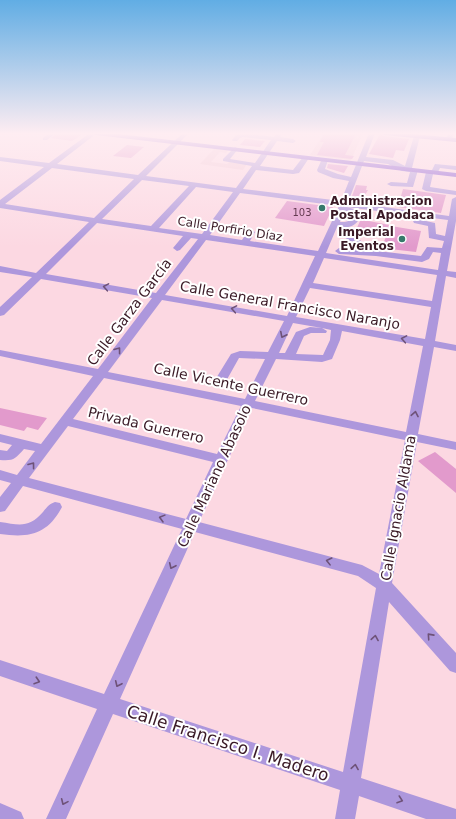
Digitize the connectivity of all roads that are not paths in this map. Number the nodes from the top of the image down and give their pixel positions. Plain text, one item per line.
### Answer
1 (43, 171) edge
2 (89, 171) edge
3 (147, 171) edge
4 (249, 171) edge
5 (325, 171) edge
6 (355, 171) edge
7 (409, 171) edge
8 (423, 171) edge
9 (432, 172) junction
10 (456, 175) edge
11 (140, 178) junction
12 (352, 179) junction
13 (391, 184) dead end
14 (193, 186) junction
15 (236, 191) junction
16 (456, 194) edge
17 (456, 199) edge
18 (0, 205) edge
19 (342, 207) junction
20 (391, 211) junction
21 (364, 216) junction
22 (400, 219) dead end
23 (454, 219) edge
24 (96, 221) junction
25 (334, 224) junction
26 (222, 228) dead end
27 (153, 229) junction
28 (190, 234) junction
29 (204, 236) junction
30 (244, 243) junction
31 (450, 245) edge
32 (177, 248) dead end
33 (338, 250) junction
34 (375, 253) junction
35 (324, 255) junction
36 (0, 269) edge
37 (441, 273) junction
38 (38, 275) junction
39 (456, 275) edge
40 (307, 285) junction
41 (158, 296) junction
42 (436, 306) junction
43 (0, 313) edge
44 (291, 319) junction
45 (337, 330) junction
46 (429, 343) junction
47 (456, 348) edge
48 (0, 353) edge
49 (272, 356) junction
50 (288, 357) junction
51 (101, 373) junction
52 (221, 380) dead end
53 (248, 403) junction
54 (64, 421) junction
55 (411, 437) junction
56 (0, 438) edge
57 (21, 444) junction
58 (456, 446) edge
59 (43, 449) junction
60 (0, 455) edge
61 (221, 459) junction
62 (0, 475) edge
63 (20, 480) junction
64 (0, 507) edge
65 (55, 507) dead end
66 (190, 526) junction
67 (0, 528) edge
68 (384, 585) junction
69 (456, 665) edge
70 (0, 668) edge
71 (108, 704) junction
72 (352, 784) junction
73 (0, 813) edge
74 (14, 819) edge
75 (56, 819) edge
76 (346, 819) edge
77 (456, 819) edge

1 - 18 street
2 - 11 street
3 - 11 street
4 - 15 street, Calle Garza García
5 - 12 street
6 - 12 street, Calle Mariano Abasolo
7 - 13 street
8 - 9 main road
9 - 10 main road
9 - 16 street
11 - 14 street
11 - 24 street
12 - 19 street, Calle Mariano Abasolo
14 - 15 street
14 - 27 street
15 - 19 street
15 - 29 street, Calle Garza García
17 - 23 street, Calle Ignacio Aldama
18 - 24 street, Calle Porfirio Díaz
19 - 20 street
19 - 21 street
19 - 25 street, Calle Mariano Abasolo
20 - 21 street
20 - 23 street
21 - 25 street
22 - 31 street
23 - 31 street, Calle Ignacio Aldama
24 - 27 street, Calle Porfirio Díaz
24 - 38 street
25 - 35 street, Calle Mariano Abasolo
26 - 30 street
27 - 28 street, Calle Porfirio Díaz
28 - 29 street, Calle Porfirio Díaz
28 - 32 street
29 - 30 street, Calle Porfirio Díaz
29 - 41 street, Calle Garza García
30 - 35 street, Calle Porfirio Díaz
31 - 34 street
31 - 37 street, Calle Ignacio Aldama
33 - 34 street
33 - 34 street
33 - 35 street
35 - 37 street, Calle Porfirio Díaz
35 - 40 street, Calle Mariano Abasolo
36 - 38 street, Calle General Francisco Naranjo
37 - 39 street, Calle Porfirio Díaz
37 - 42 street, Calle Ignacio Aldama
41 -> 38 street, Calle General Francisco Naranjo
38 - 43 street
40 - 42 street
40 - 44 street, Calle Mariano Abasolo
44 -> 41 street, Calle General Francisco Naranjo
51 -> 41 street, Calle Garza García
42 - 46 street, Calle Ignacio Aldama
44 - 45 street, Calle General Francisco Naranjo
44 -> 49 street, Calle Mariano Abasolo
46 -> 45 street, Calle General Francisco Naranjo
45 - 50 street
45 - 50 street
46 - 47 street, Calle General Francisco Naranjo
55 -> 46 street, Calle Ignacio Aldama
48 - 51 street, Calle Vicente Guerrero
49 - 50 street
49 - 52 street
49 - 53 street, Calle Mariano Abasolo
51 - 53 street, Calle Vicente Guerrero
51 - 54 street, Calle Garza García
53 - 55 street, Calle Vicente Guerrero
53 - 61 street, Calle Mariano Abasolo
54 - 59 street, Calle Garza García
54 - 61 street, Privada Guerrero
55 - 58 street, Calle Vicente Guerrero
55 - 68 street, Calle Ignacio Aldama
56 - 57 street
57 - 59 street
57 - 60 street
63 -> 59 street, Calle Garza García
61 - 66 street, Calle Mariano Abasolo
62 - 63 street
63 - 64 street, Calle Garza García
66 -> 63 street
65 - 67 street
68 -> 66 street
66 -> 71 street, Calle Mariano Abasolo
69 -> 68 street
72 -> 68 street, Calle Ignacio Aldama
70 -> 71 street, Calle Francisco I. Madero
71 - 72 street, Calle Francisco I. Madero
71 -> 75 street, Calle Mariano Abasolo
72 - 76 street, Calle Ignacio Aldama
72 -> 77 street, Calle Francisco I. Madero
73 - 74 street

